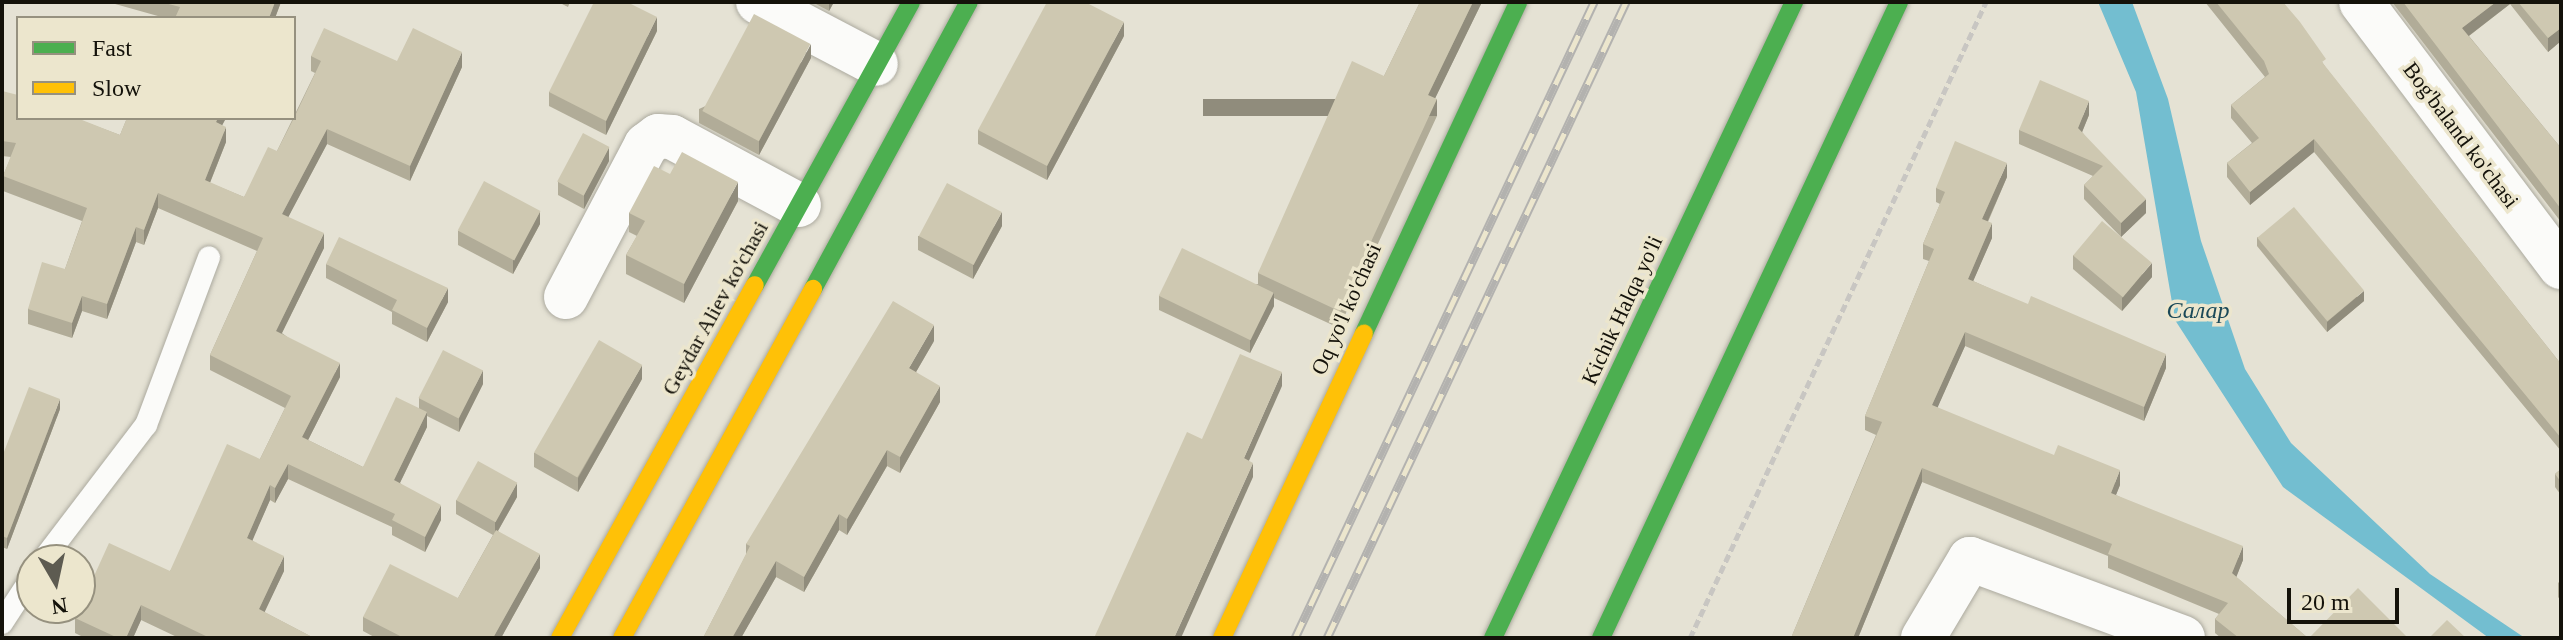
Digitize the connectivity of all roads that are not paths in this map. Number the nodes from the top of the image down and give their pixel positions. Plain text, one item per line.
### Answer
1 (758, 2) edge
2 (911, 2) edge
3 (969, 2) edge
4 (1518, 2) edge
5 (1794, 2) edge
6 (1899, 2) edge
7 (2361, 2) edge
8 (876, 64) junction
9 (799, 205) junction
10 (209, 257) dead end
11 (2561, 267) edge
12 (566, 297) dead end
13 (55, 544) edge
14 (16, 602) edge
15 (2, 623) edge
16 (560, 638) edge
17 (622, 638) edge
18 (1222, 638) edge
19 (1493, 638) edge
20 (1601, 638) edge
21 (1923, 638) edge
22 (2183, 638) edge

1 - 8 street
2 - 8 main road, Geydar Aliev ko'chasi
3 - 17 main road
4 - 18 main road, Oq yo'l ko'chasi
5 - 19 main road, Kichik Halqa yo'li
6 - 20 main road
7 - 11 street, Bog'baland ko'chasi
8 - 9 main road, Geydar Aliev ko'chasi
9 - 12 street
9 - 16 main road, Geydar Aliev ko'chasi
10 - 13 lane
14 - 15 lane
21 - 22 street

